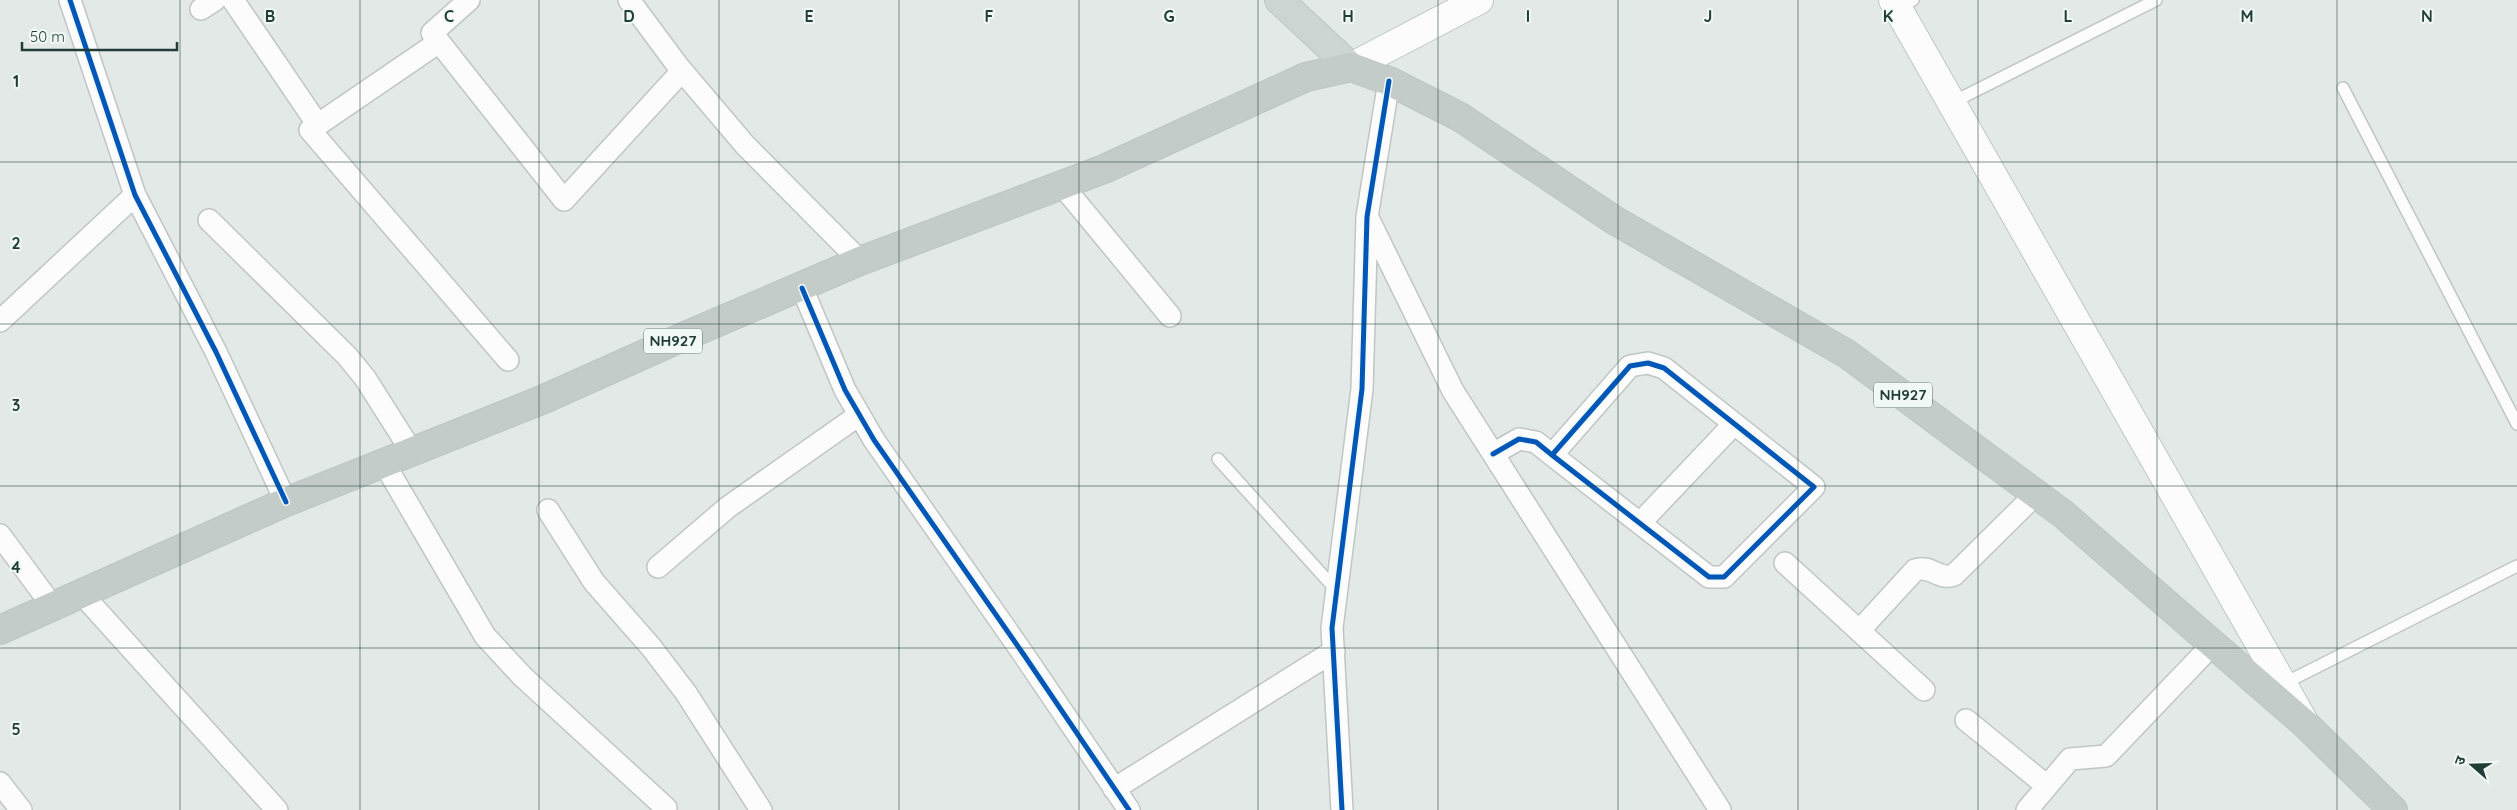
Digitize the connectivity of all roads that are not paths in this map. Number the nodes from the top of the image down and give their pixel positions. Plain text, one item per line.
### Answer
1 (70, 0) edge
2 (233, 0) edge
3 (469, 0) edge
4 (629, 0) edge
5 (1279, 0) edge
6 (1479, 0) edge
7 (2156, 0) edge
8 (1901, 3) edge
9 (439, 42) junction
10 (1352, 66) junction
11 (682, 71) junction
12 (1389, 81) junction
13 (2343, 88) dead end
14 (1951, 103) junction
15 (318, 125) junction
16 (1062, 184) junction
17 (134, 195) junction
18 (1367, 217) junction
19 (209, 220) dead end
20 (860, 262) junction
21 (802, 288) junction
22 (1170, 316) dead end
23 (0, 321) edge
24 (508, 360) dead end
25 (859, 415) junction
26 (1734, 424) junction
27 (2517, 424) edge
28 (412, 452) junction
29 (1493, 454) junction
30 (1552, 455) junction
31 (1218, 459) dead end
32 (384, 463) junction
33 (2036, 494) junction
34 (286, 502) junction
35 (548, 510) dead end
36 (1640, 523) junction
37 (0, 535) edge
38 (1785, 564) dead end
39 (2517, 566) edge
40 (658, 567) dead end
41 (1337, 591) junction
42 (80, 593) junction
43 (53, 607) junction
44 (0, 630) edge
45 (1859, 631) junction
46 (2213, 644) junction
47 (1334, 651) junction
48 (2283, 684) junction
49 (1924, 690) dead end
50 (1966, 720) dead end
51 (2305, 724) junction
52 (0, 783) edge
53 (2047, 786) junction
54 (1114, 789) junction
55 (666, 808) dead end
56 (21, 810) edge
57 (277, 810) edge
58 (761, 810) edge
59 (1129, 810) edge
60 (1342, 810) edge
61 (1720, 810) edge
62 (2027, 810) edge
63 (2394, 810) edge

1 - 17 street
2 - 15 street
3 - 9 street
4 - 11 street
5 - 10 main road
6 - 10 main road
7 - 14 lane
8 - 14 main road
9 - 11 street
9 - 15 street
10 - 12 highway, NH927
10 - 16 highway, NH927
11 - 20 street
12 - 18 street
12 - 33 highway, NH927
13 - 27 lane
14 - 48 main road
15 - 24 street
16 - 20 highway, NH927
16 - 22 street
17 - 23 street
17 - 34 street
18 - 29 street
18 - 41 street
19 - 28 street
20 - 21 highway, NH927
21 - 25 street
21 - 28 highway, NH927
25 - 40 street
25 - 54 street
26 - 30 street
26 - 36 street
26 - 36 street
28 - 32 highway, NH927
29 - 30 street
29 - 61 street
30 - 36 street
31 - 41 lane
32 - 34 highway, NH927
32 - 55 street
33 - 45 street
33 - 46 highway, NH927
34 - 42 highway, NH927
35 - 58 street
37 - 43 street
38 - 45 street
39 - 48 lane
41 - 47 street
42 - 43 highway, NH927
42 - 57 street
43 - 44 highway, NH927
45 - 49 street
46 - 51 highway, NH927
46 - 53 street
47 - 54 street
47 - 60 street
48 - 51 main road
50 - 53 street
51 - 63 highway, NH927
52 - 56 street
53 - 62 street
54 - 59 street

